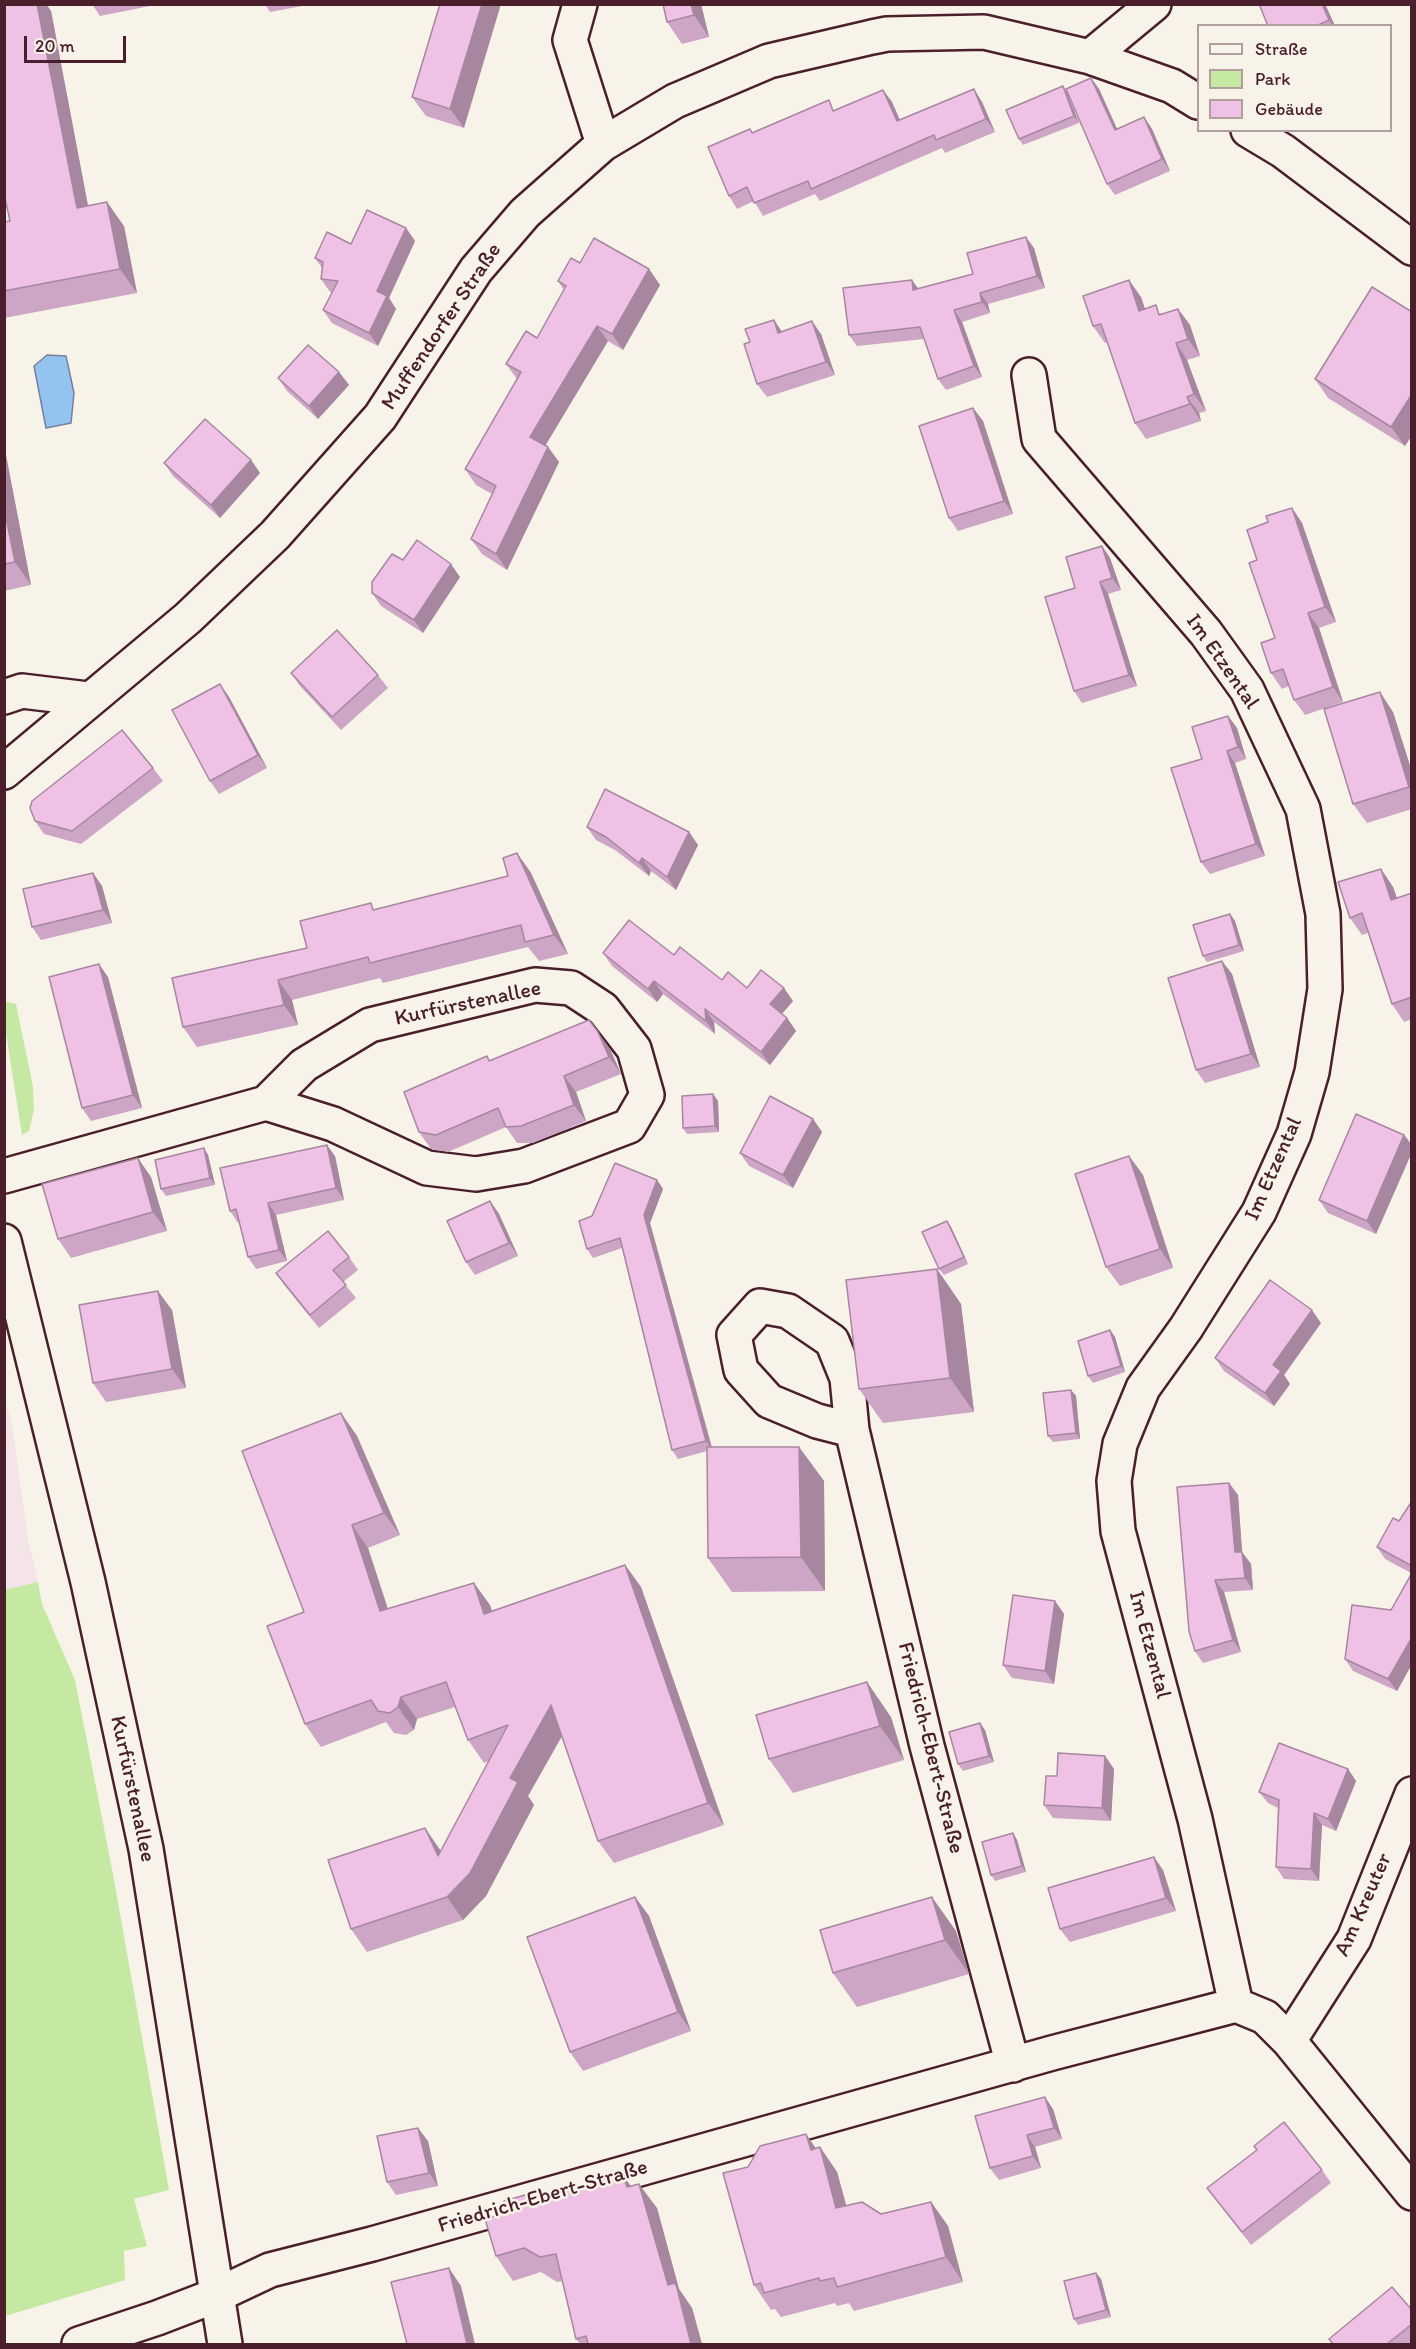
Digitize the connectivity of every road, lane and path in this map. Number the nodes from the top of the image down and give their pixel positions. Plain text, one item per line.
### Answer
1 (580, 4) edge
2 (1154, 4) edge
3 (1090, 57) junction
4 (1197, 101) edge
5 (1251, 132) edge
6 (603, 144) junction
7 (1412, 248) edge
8 (1029, 375) dead end
9 (4, 697) edge
10 (88, 699) junction
11 (4, 772) edge
12 (266, 1103) junction
13 (4, 1176) edge
14 (4, 1240) edge
15 (852, 1430) dead end
16 (1412, 1794) edge
17 (1236, 2005) junction
18 (1288, 2041) junction
19 (1013, 2065) junction
20 (1412, 2193) edge
21 (217, 2295) junction
22 (79, 2344) edge
23 (225, 2344) edge

1 - 6 street
2 - 3 street
3 - 4 street, Muffendorfer Straße
3 - 6 street, Muffendorfer Straße
5 - 7 street
6 - 10 street, Muffendorfer Straße
8 - 17 street, Im Etzental
9 - 10 street
10 - 11 street, Muffendorfer Straße
12 - 12 street, Kurfürstenallee
12 - 13 street, Kurfürstenallee
14 - 21 street, Kurfürstenallee
15 - 19 street, Friedrich-Ebert-Straße
16 - 18 street, Am Kreuter
17 - 18 street
17 - 19 street, Friedrich-Ebert-Straße
18 - 20 street
19 - 21 street, Friedrich-Ebert-Straße
21 - 22 street, Friedrich-Ebert-Straße
21 - 23 street, Kurfürstenallee

